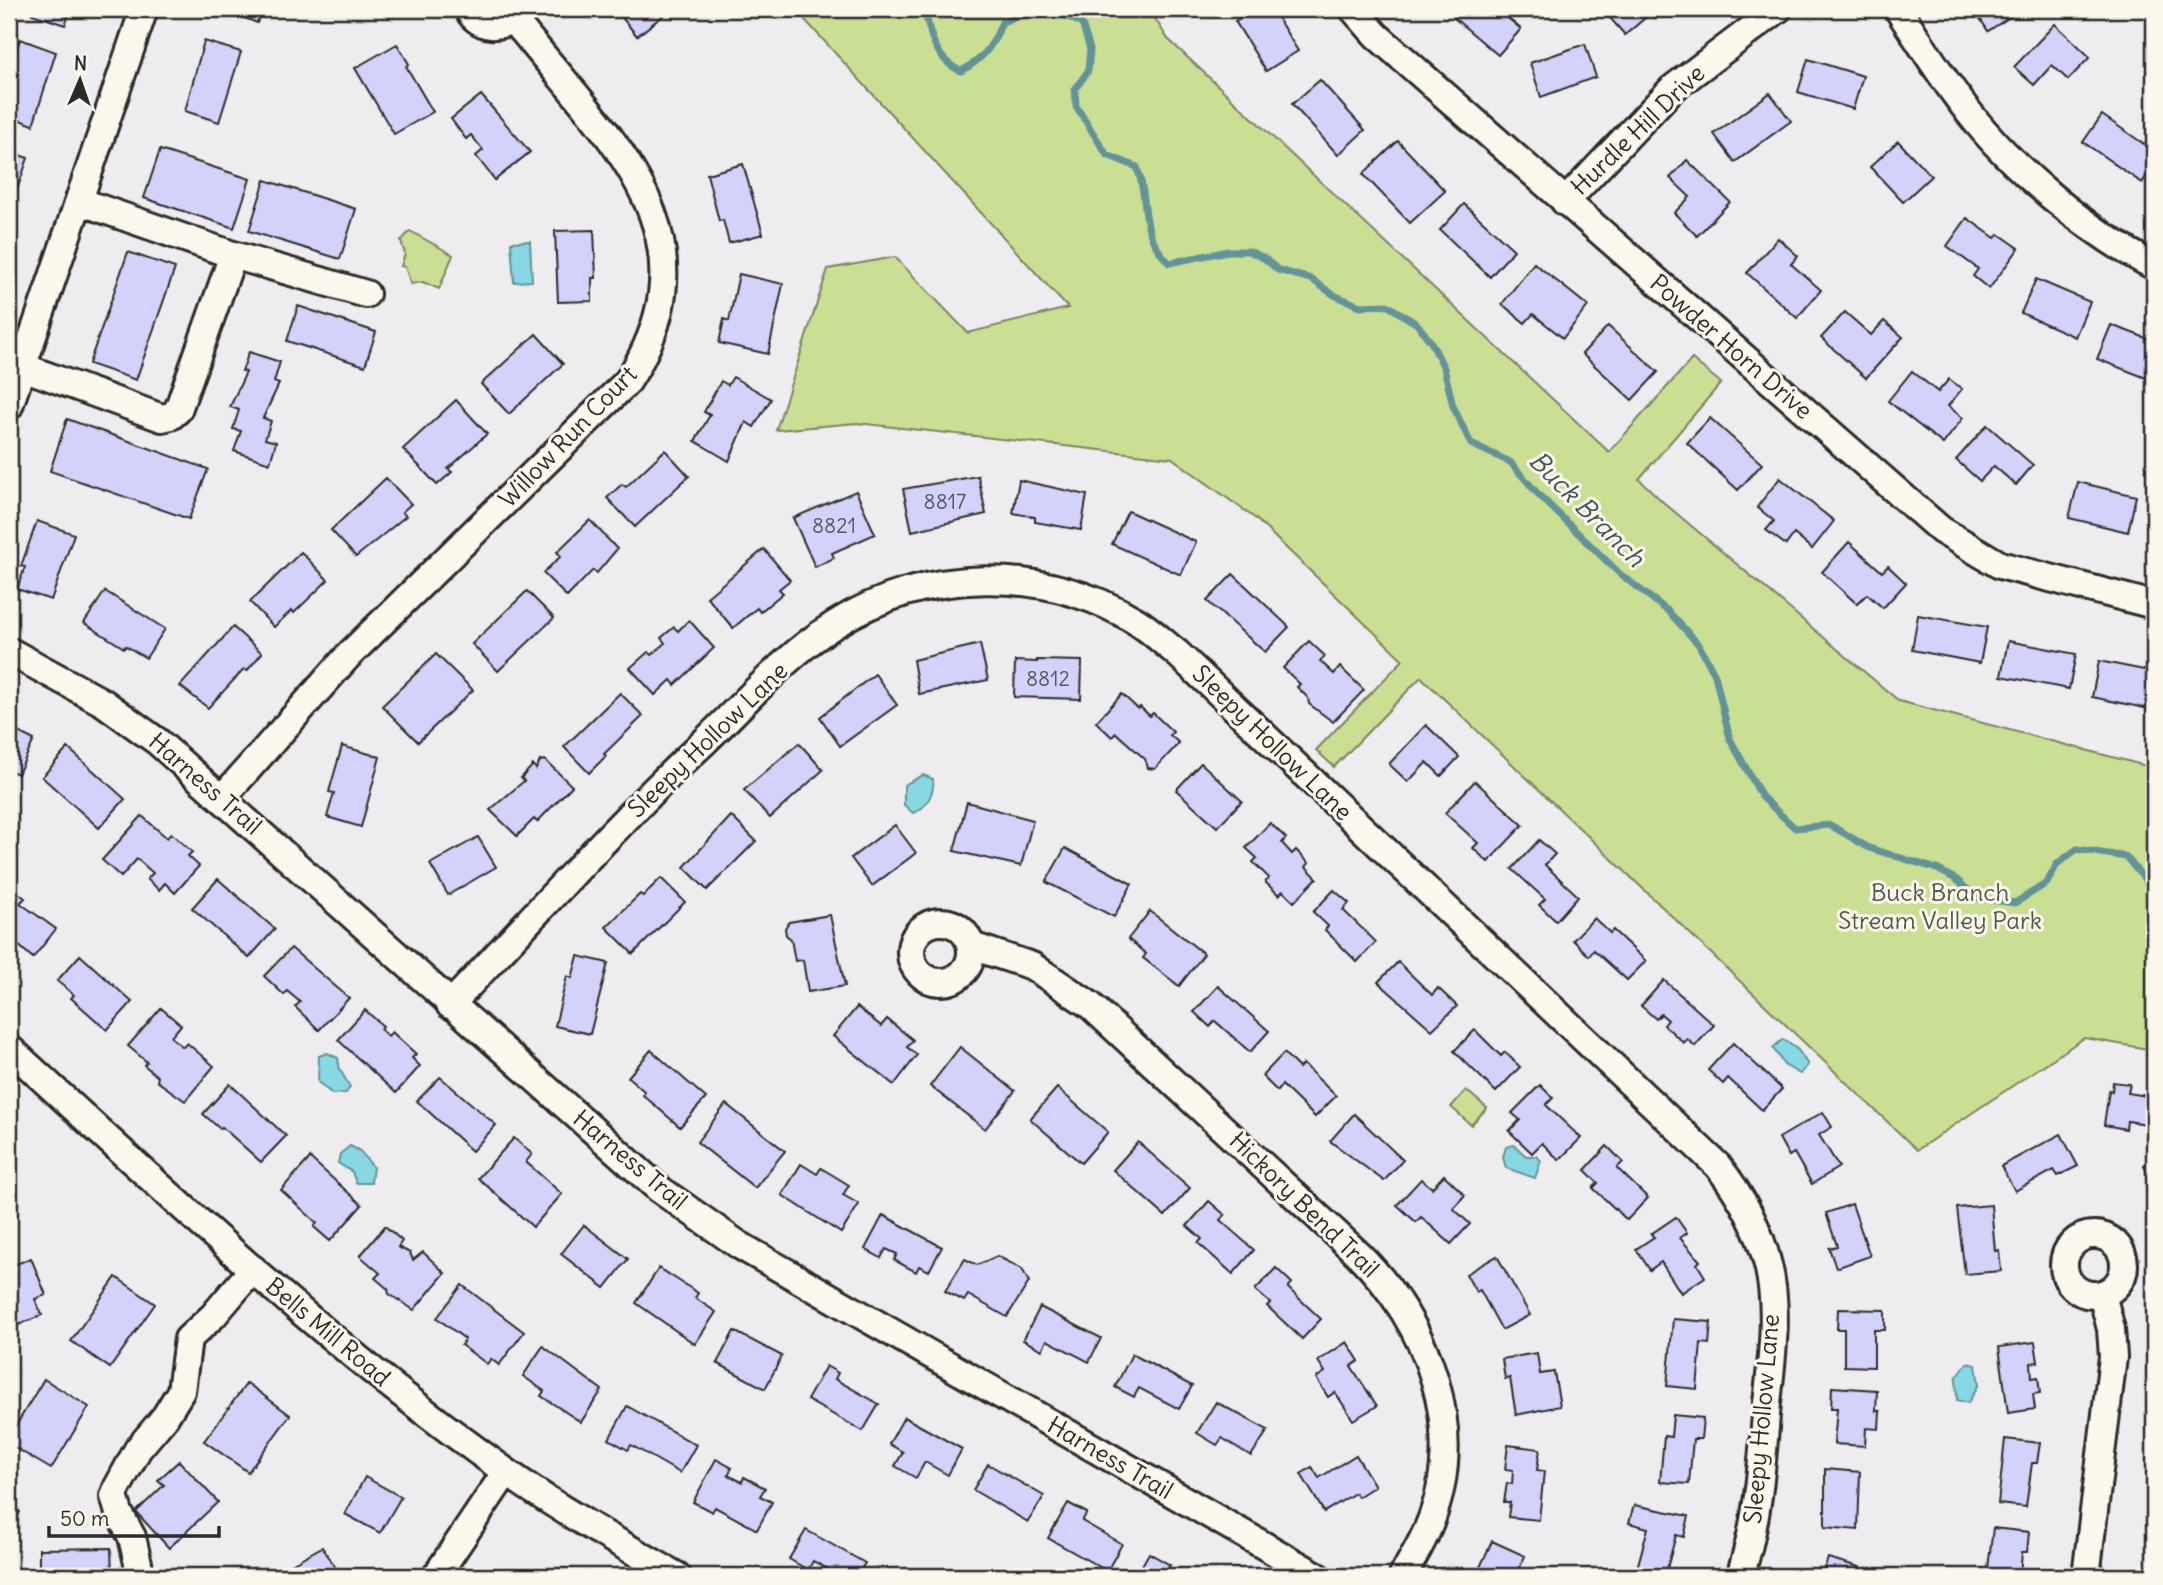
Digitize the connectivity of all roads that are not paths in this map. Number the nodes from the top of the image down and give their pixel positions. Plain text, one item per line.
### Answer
1 (144, 9) edge
2 (468, 9) edge
3 (1353, 9) edge
4 (1778, 9) edge
5 (1898, 9) edge
6 (516, 15) edge
7 (79, 201) junction
8 (1565, 201) junction
9 (233, 255) junction
10 (2154, 266) edge
11 (366, 294) dead end
12 (23, 367) junction
13 (9, 406) edge
14 (2154, 605) edge
15 (9, 651) edge
16 (223, 797) junction
17 (972, 946) dead end
18 (450, 1004) junction
19 (9, 1048) edge
20 (253, 1269) junction
21 (2102, 1294) dead end
22 (506, 1472) junction
23 (140, 1572) dead end
24 (436, 1576) edge
25 (677, 1576) edge
26 (1317, 1576) edge
27 (1403, 1576) edge
28 (1740, 1576) edge
29 (2086, 1576) edge

1 - 7 street
2 - 6 street, Willow Run Court
3 - 8 street, Powder Horn Drive
4 - 8 street, Hurdle Hill Drive
5 - 10 street
6 - 16 street, Willow Run Court
7 - 9 street
7 - 12 street
8 - 14 street, Powder Horn Drive
9 - 11 street
9 - 12 street
12 - 13 street
15 - 16 street, Harness Trail
16 - 18 street, Harness Trail
17 - 27 street, Hickory Bend Trail
18 - 26 street, Harness Trail
18 - 28 street, Sleepy Hollow Lane
19 - 20 street, Bells Mill Road
20 - 22 street, Bells Mill Road
20 - 23 street
21 - 29 street
22 - 24 street
22 - 25 street, Bells Mill Road

